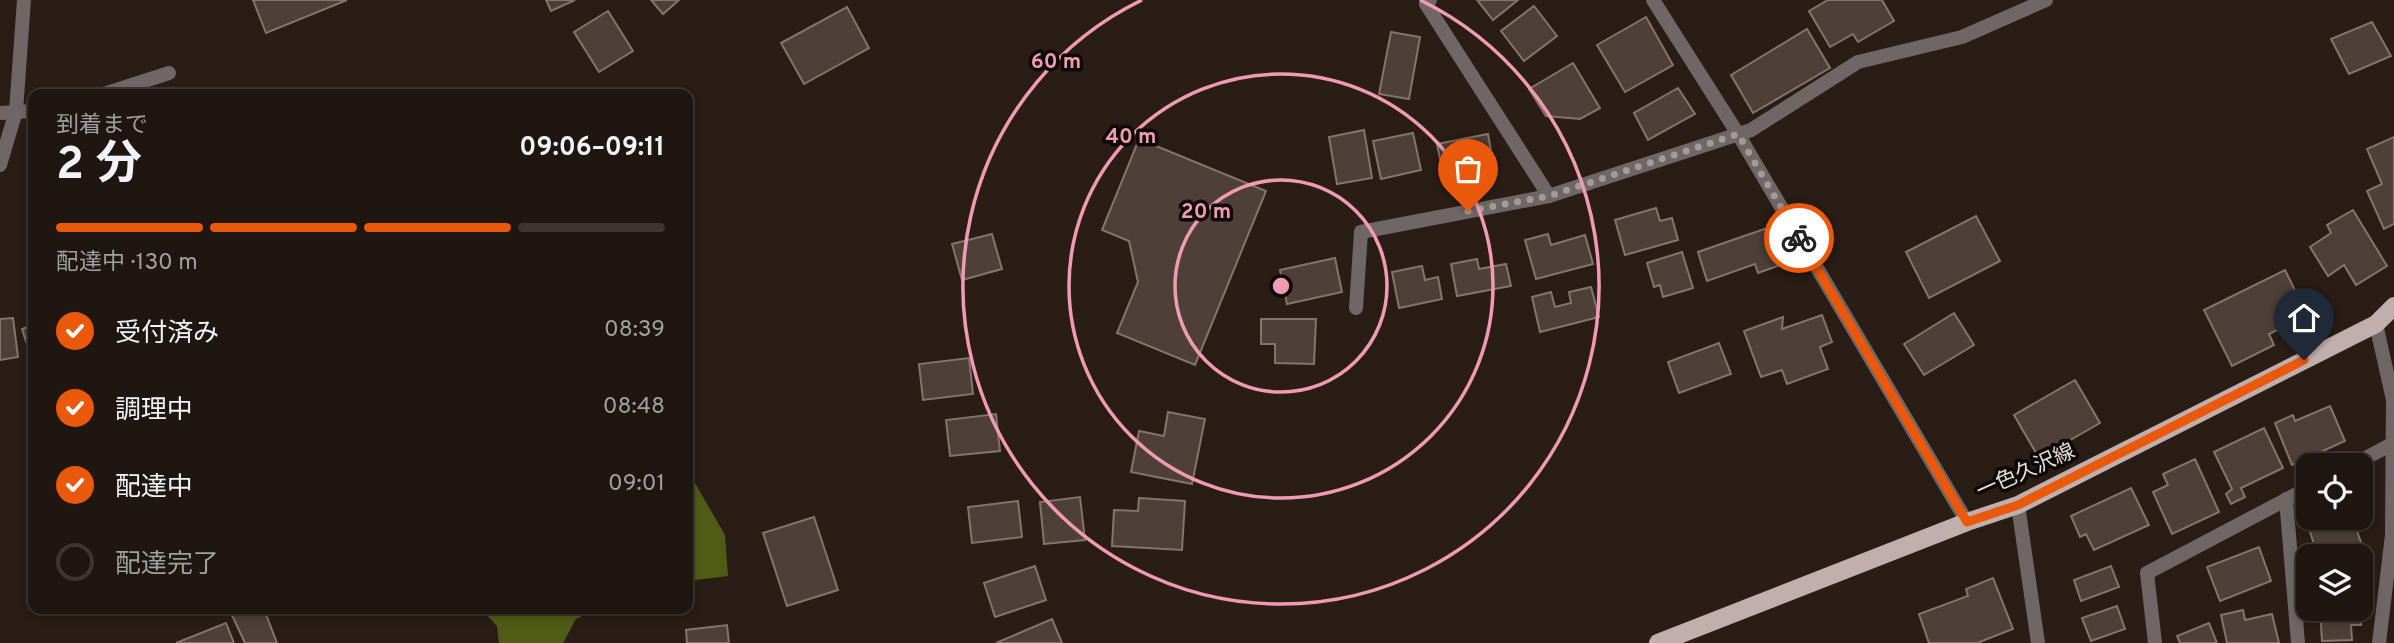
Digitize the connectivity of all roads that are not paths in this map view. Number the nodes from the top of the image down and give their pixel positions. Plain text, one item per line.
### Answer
1 (24, 0) edge
2 (1430, 0) edge
3 (1653, 0) edge
4 (2046, 0) edge
5 (169, 73) dead end
6 (119, 89) edge
7 (16, 111) junction
8 (28, 111) edge
9 (0, 113) edge
10 (1738, 134) junction
11 (0, 165) edge
12 (1549, 196) junction
13 (2394, 306) edge
14 (1356, 308) dead end
15 (2376, 324) junction
16 (2392, 444) junction
17 (2373, 454) edge
18 (2296, 494) edge
19 (2286, 499) junction
20 (2018, 505) junction
21 (1967, 522) junction
22 (1658, 643) edge
23 (2038, 643) edge
24 (2155, 643) edge
25 (2298, 643) edge
26 (2379, 643) edge

1 - 7 street
2 - 12 street
3 - 10 street
4 - 10 street
5 - 6 street
7 - 8 street
7 - 9 street
7 - 11 street
10 - 12 street
10 - 21 street
12 - 14 street
13 - 15 main road, 一色久沢線
15 - 16 street
15 - 20 main road, 一色久沢線
16 - 17 street
16 - 26 street
18 - 19 street
19 - 24 street
19 - 25 street
20 - 21 main road, 一色久沢線
20 - 23 street
21 - 22 main road, 一色久沢線

